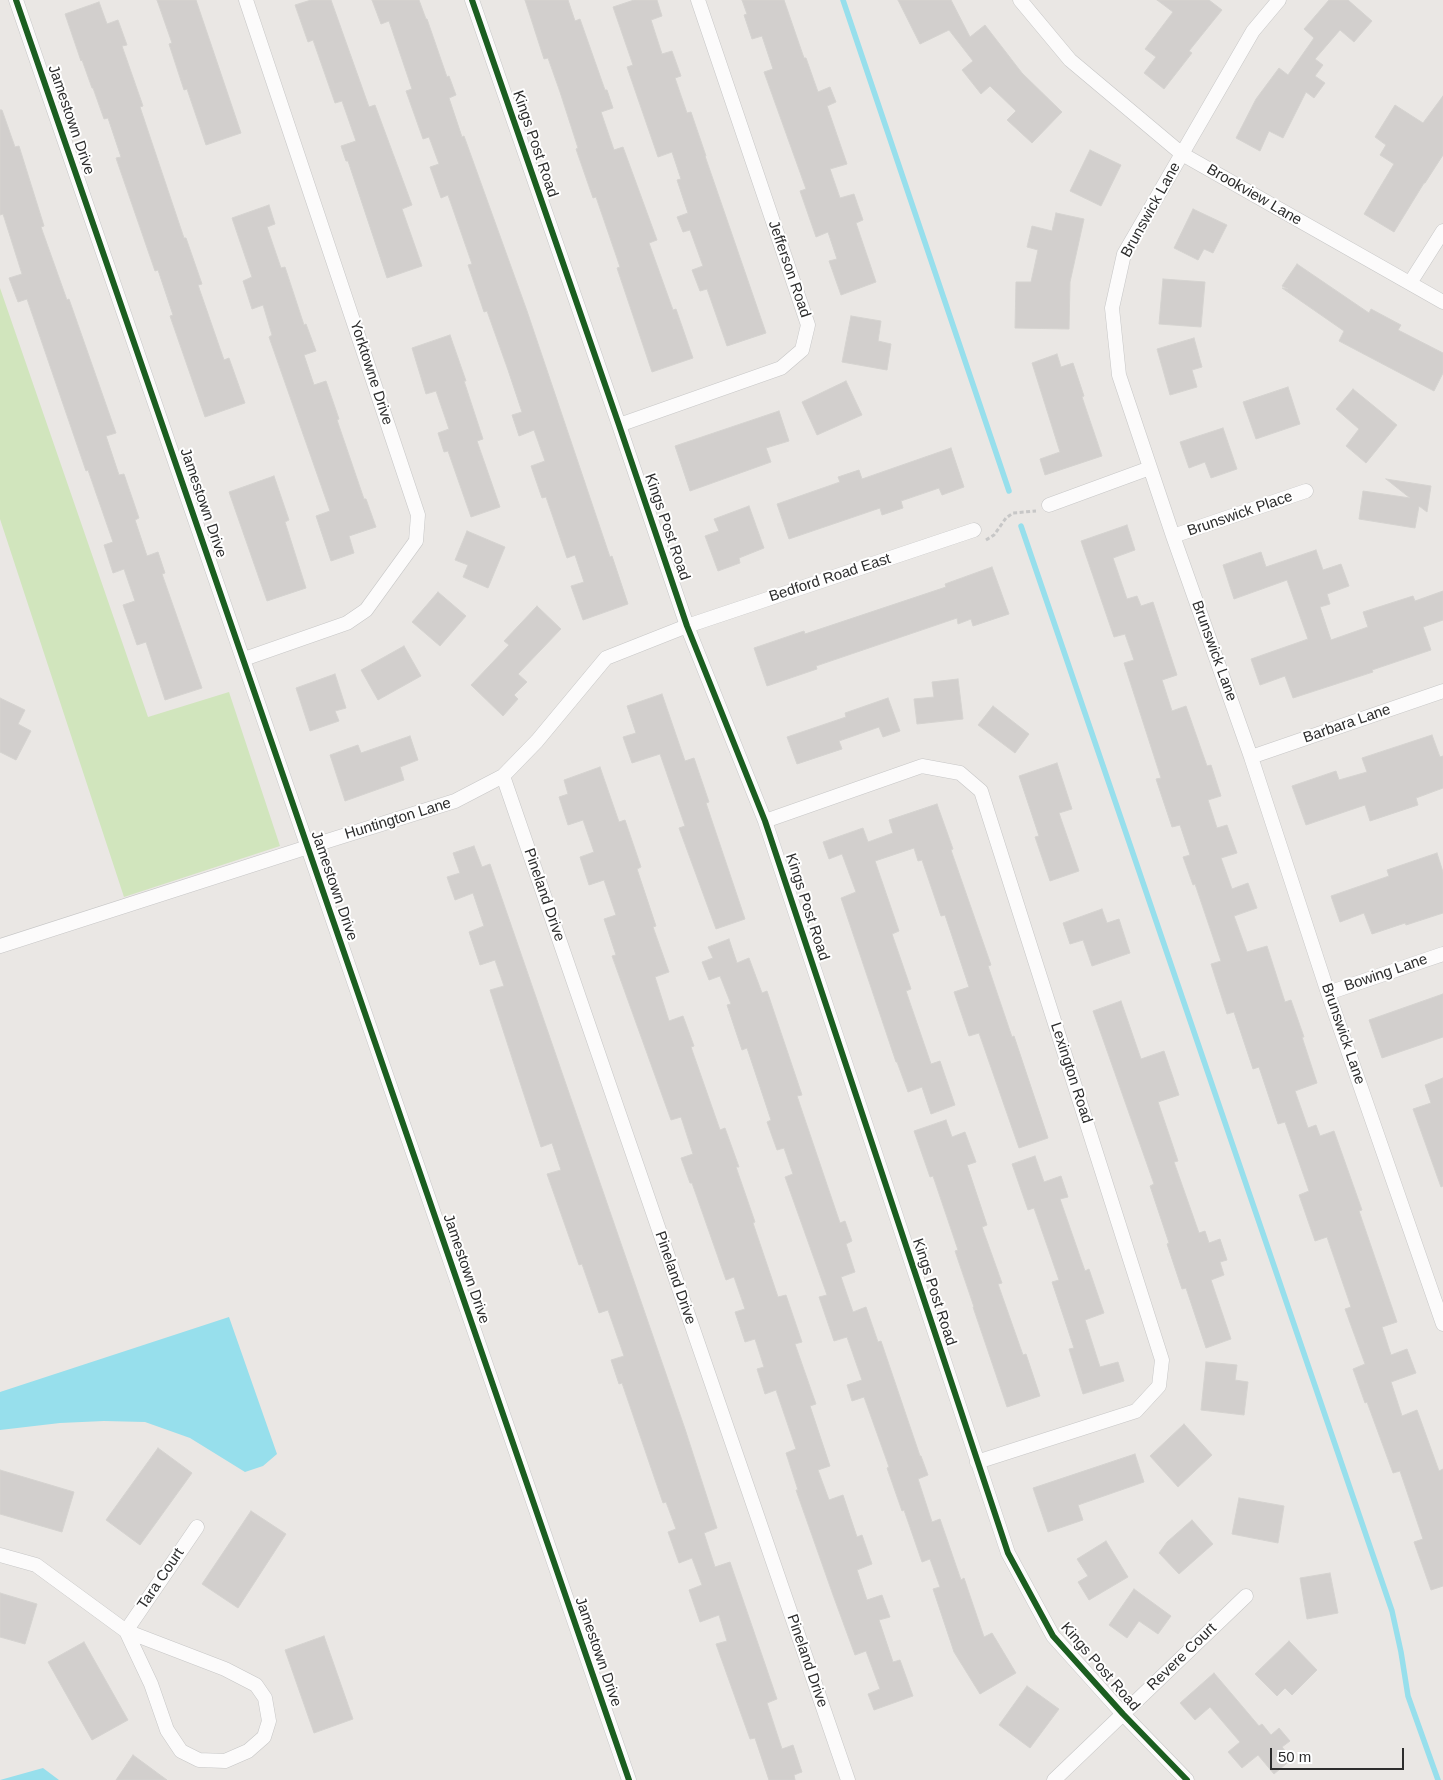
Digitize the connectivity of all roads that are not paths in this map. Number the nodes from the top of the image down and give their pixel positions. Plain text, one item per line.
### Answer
1 (16, 0) edge
2 (246, 0) edge
3 (472, 0) edge
4 (698, 0) edge
5 (1020, 0) edge
6 (1279, 0) edge
7 (1182, 154) junction
8 (1443, 231) edge
9 (1410, 283) junction
10 (1443, 302) edge
11 (619, 425) junction
12 (1150, 468) junction
13 (1306, 491) dead end
14 (1049, 505) road end
15 (977, 536) road end
16 (1173, 536) junction
17 (687, 626) junction
18 (244, 659) junction
19 (1443, 691) edge
20 (1251, 757) junction
21 (503, 776) junction
22 (765, 821) junction
23 (308, 847) junction
24 (0, 946) edge
25 (1443, 954) edge
26 (1328, 993) junction
27 (1443, 1324) edge
28 (977, 1462) junction
29 (197, 1527) dead end
30 (0, 1555) edge
31 (1246, 1596) dead end
32 (126, 1631) junction
33 (1123, 1714) junction
34 (629, 1780) edge
35 (848, 1780) edge
36 (1054, 1780) edge
37 (1187, 1780) edge

1 - 18 street, Jamestown Drive
2 - 18 street, Yorktowne Drive
3 - 11 street, Kings Post Road
4 - 11 street, Jefferson Road
5 - 7 street, Brookview Lane
6 - 7 street, Brunswick Lane
7 - 9 street, Brookview Lane
7 - 12 street, Brunswick Lane
8 - 9 street
9 - 10 street, Brookview Lane
11 - 17 street, Kings Post Road
12 - 14 street
12 - 16 street, Brunswick Lane
13 - 16 street, Brunswick Place
15 - 17 street, Bedford Road East
16 - 20 street, Brunswick Lane
17 - 21 street, Huntington Lane
17 - 22 street, Kings Post Road
18 - 23 street, Jamestown Drive
19 - 20 street, Barbara Lane
20 - 26 street, Brunswick Lane
21 - 23 street, Huntington Lane
21 - 35 street, Pineland Drive
22 - 28 street, Kings Post Road
22 - 28 street, Lexington Road
23 - 24 street, Huntington Lane
23 - 34 street, Jamestown Drive
25 - 26 street, Bowing Lane
26 - 27 street, Brunswick Lane
28 - 33 street, Kings Post Road
29 - 32 street, Tara Court
30 - 32 street
31 - 33 street, Revere Court
32 - 32 street
33 - 36 street, Revere Court
33 - 37 street, Kings Post Road

